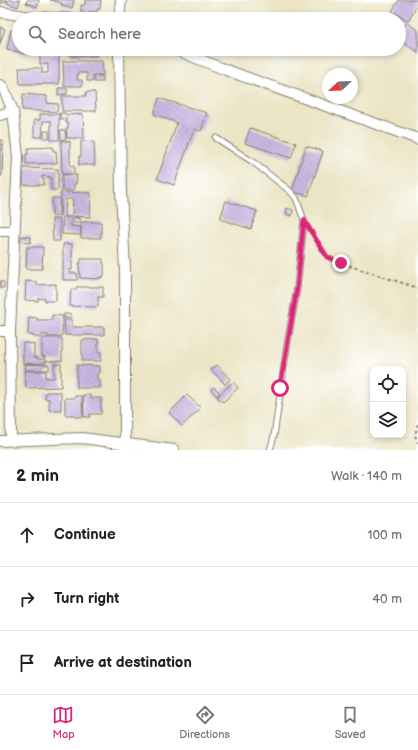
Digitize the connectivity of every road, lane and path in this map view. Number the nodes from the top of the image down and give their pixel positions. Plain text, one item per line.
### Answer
1 (121, 0) edge
2 (0, 12) edge
3 (120, 12) edge
4 (12, 14) edge
5 (119, 56) edge
6 (191, 56) edge
7 (0, 85) edge
8 (13, 111) junction
9 (0, 115) edge
10 (216, 138) dead end
11 (418, 139) edge
12 (304, 220) junction
13 (0, 230) edge
14 (15, 231) junction
15 (418, 288) edge
16 (5, 331) edge
17 (418, 424) edge
18 (11, 440) junction
19 (0, 441) edge
20 (418, 443) edge
21 (125, 447) edge
22 (174, 450) edge
23 (270, 450) edge

1 - 3 street
2 - 4 street
5 - 21 street
6 - 11 street
7 - 8 street
8 - 9 street
8 - 14 street
10 - 12 lane
12 - 15 path
12 - 23 lane
13 - 14 street
14 - 16 street
16 - 18 street
17 - 20 path
18 - 19 street
18 - 21 street
21 - 22 street

